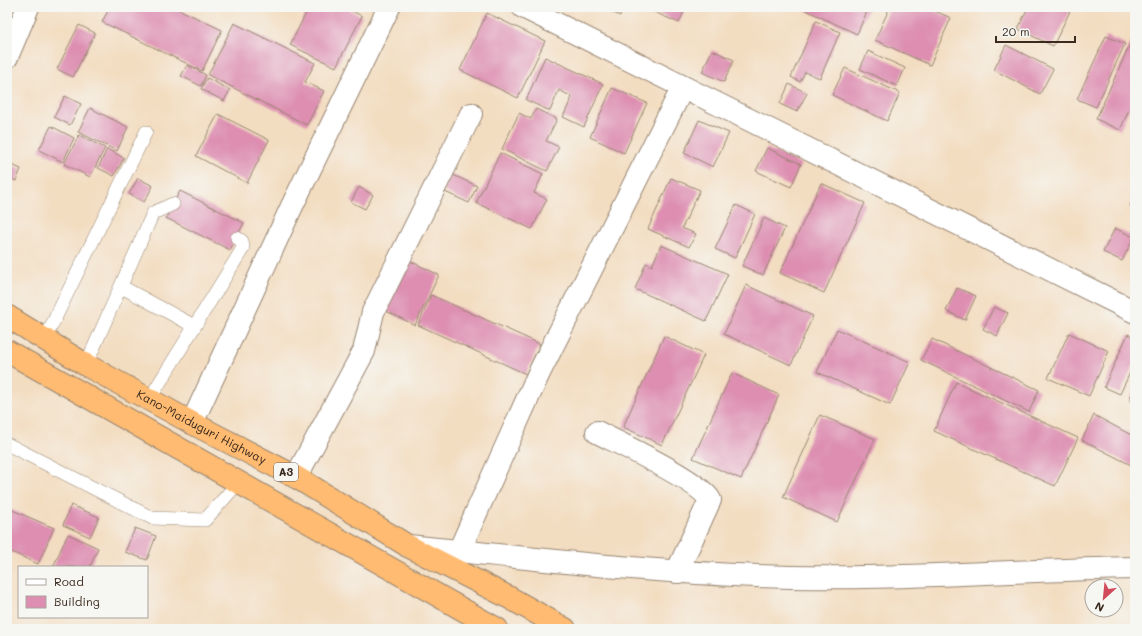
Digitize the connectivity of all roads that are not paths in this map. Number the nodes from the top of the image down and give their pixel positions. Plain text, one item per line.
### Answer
1 (28, 7) edge
2 (389, 7) edge
3 (523, 7) edge
4 (7, 57) edge
5 (683, 87) junction
6 (471, 114) dead end
7 (146, 132) dead end
8 (173, 204) dead end
9 (237, 238) dead end
10 (122, 287) junction
11 (1135, 312) edge
12 (7, 316) edge
13 (194, 326) junction
14 (45, 339) junction
15 (7, 351) edge
16 (86, 365) junction
17 (149, 400) junction
18 (192, 423) junction
19 (597, 432) dead end
20 (7, 444) edge
21 (296, 477) junction
22 (238, 483) junction
23 (408, 546) junction
24 (459, 551) junction
25 (1135, 568) edge
26 (676, 572) junction
27 (497, 629) edge
28 (565, 629) edge

1 - 4 street
2 - 18 street
3 - 5 street
5 - 11 street
5 - 24 street
6 - 21 street
7 - 14 lane
8 - 10 lane
9 - 13 lane
10 - 13 lane
10 - 16 lane
12 - 14 highway, Kano-Maiduguri Highway / A3
13 - 17 lane
14 - 16 highway, Kano-Maiduguri Highway / A3
15 - 22 highway
16 - 17 highway, Kano-Maiduguri Highway / A3
17 - 18 highway, Kano-Maiduguri Highway / A3
18 - 21 highway, Kano-Maiduguri Highway / A3
19 - 26 street
20 - 22 lane
21 - 23 highway, Kano-Maiduguri Highway / A3
22 - 27 highway
23 - 24 street
23 - 28 highway, Kano-Maiduguri Highway / A3
24 - 26 street
25 - 26 street

